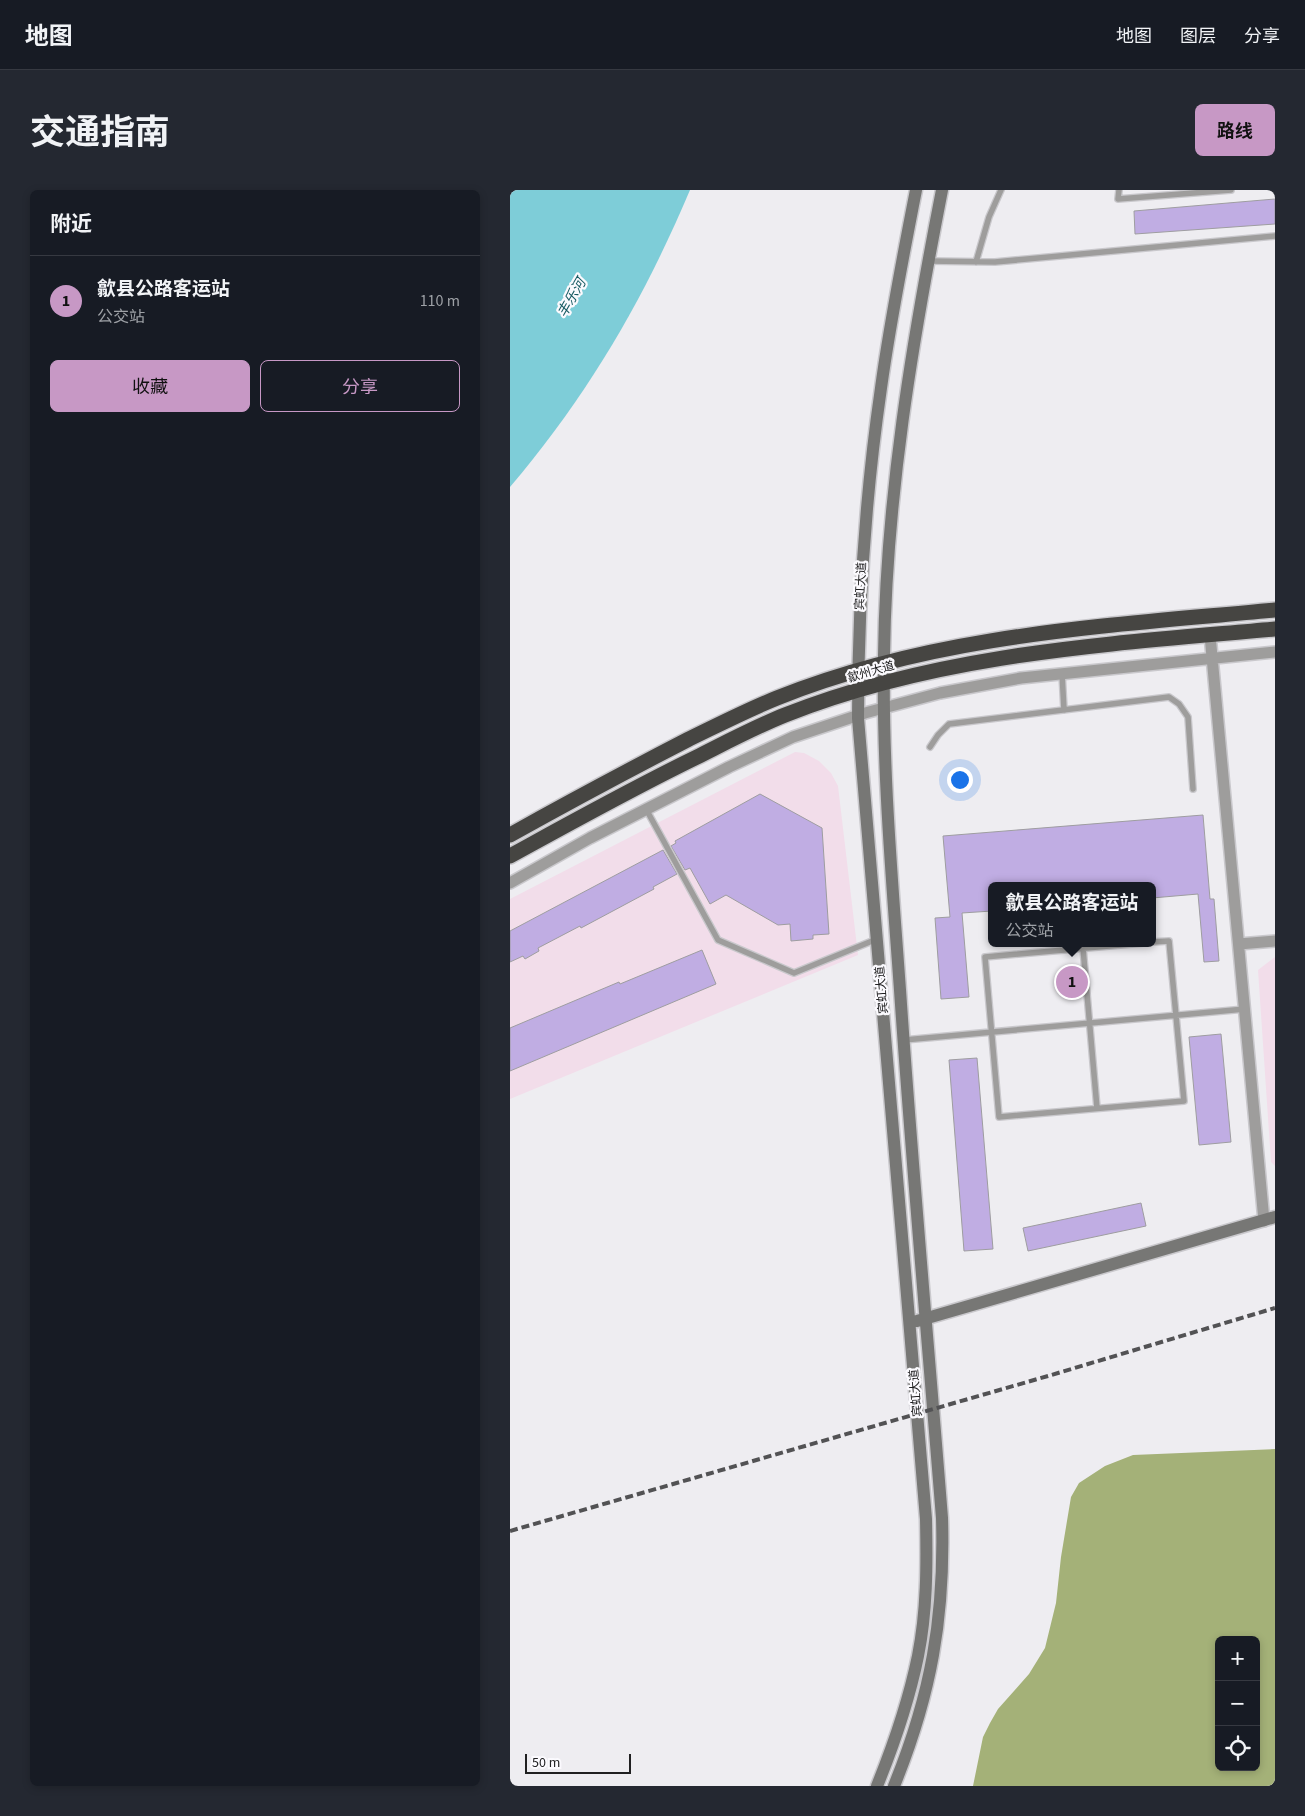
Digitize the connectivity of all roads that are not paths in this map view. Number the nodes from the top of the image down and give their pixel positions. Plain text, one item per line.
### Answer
1 (916, 190) edge
2 (942, 190) edge
3 (1001, 190) edge
4 (1119, 190) edge
5 (1231, 190) edge
6 (1275, 236) edge
7 (928, 261) junction
8 (976, 262) junction
9 (1275, 610) edge
10 (1275, 629) edge
11 (1210, 635) junction
12 (1275, 652) edge
13 (1212, 658) junction
14 (884, 663) junction
15 (858, 671) junction
16 (1062, 672) junction
17 (884, 683) junction
18 (858, 690) junction
19 (884, 707) junction
20 (1064, 710) junction
21 (858, 715) junction
22 (930, 747) dead end
23 (1194, 788) dead end
24 (646, 809) junction
25 (510, 835) edge
26 (510, 856) edge
27 (510, 883) edge
28 (878, 939) junction
29 (1275, 941) edge
30 (1156, 942) edge
31 (1238, 944) junction
32 (1094, 947) edge
33 (1082, 948) junction
34 (1244, 1009) junction
35 (1176, 1015) junction
36 (1089, 1023) junction
37 (992, 1032) junction
38 (904, 1040) junction
39 (1097, 1108) junction
40 (1269, 1219) edge
41 (926, 1319) junction
42 (910, 1322) junction
43 (877, 1786) edge
44 (894, 1786) edge

1 - 15 main road, 宾虹大道
2 - 7 main road, 宾虹大道
3 - 8 lane
4 - 5 lane
6 - 8 lane
7 - 8 lane
7 - 14 main road, 宾虹大道
9 - 14 highway, 歙州大道
10 - 11 highway, 歙州大道
11 - 13 street
11 - 17 highway, 歙州大道
12 - 13 street
13 - 16 street
13 - 31 street
14 - 15 highway, 歙州大道
14 - 17 main road, 宾虹大道
15 - 18 main road, 宾虹大道
15 - 25 highway, 歙州大道
16 - 19 street
16 - 20 lane
17 - 18 highway, 歙州大道
17 - 19 main road, 宾虹大道
18 - 21 main road, 宾虹大道
18 - 26 highway, 歙州大道
19 - 21 street
19 - 38 main road, 宾虹大道
20 - 22 lane
20 - 23 lane
21 - 24 street
21 - 28 main road, 宾虹大道
24 - 27 street
24 - 28 lane
28 - 42 main road, 宾虹大道
29 - 31 street
30 - 35 lane
31 - 34 street
32 - 33 lane
33 - 36 lane
33 - 37 lane
34 - 35 lane
34 - 40 street
35 - 36 lane
35 - 39 lane
36 - 37 lane
36 - 39 lane
37 - 38 lane
37 - 39 lane
38 - 41 main road, 宾虹大道
40 - 41 main road
41 - 42 main road
41 - 44 main road, 宾虹大道
42 - 43 main road, 宾虹大道

